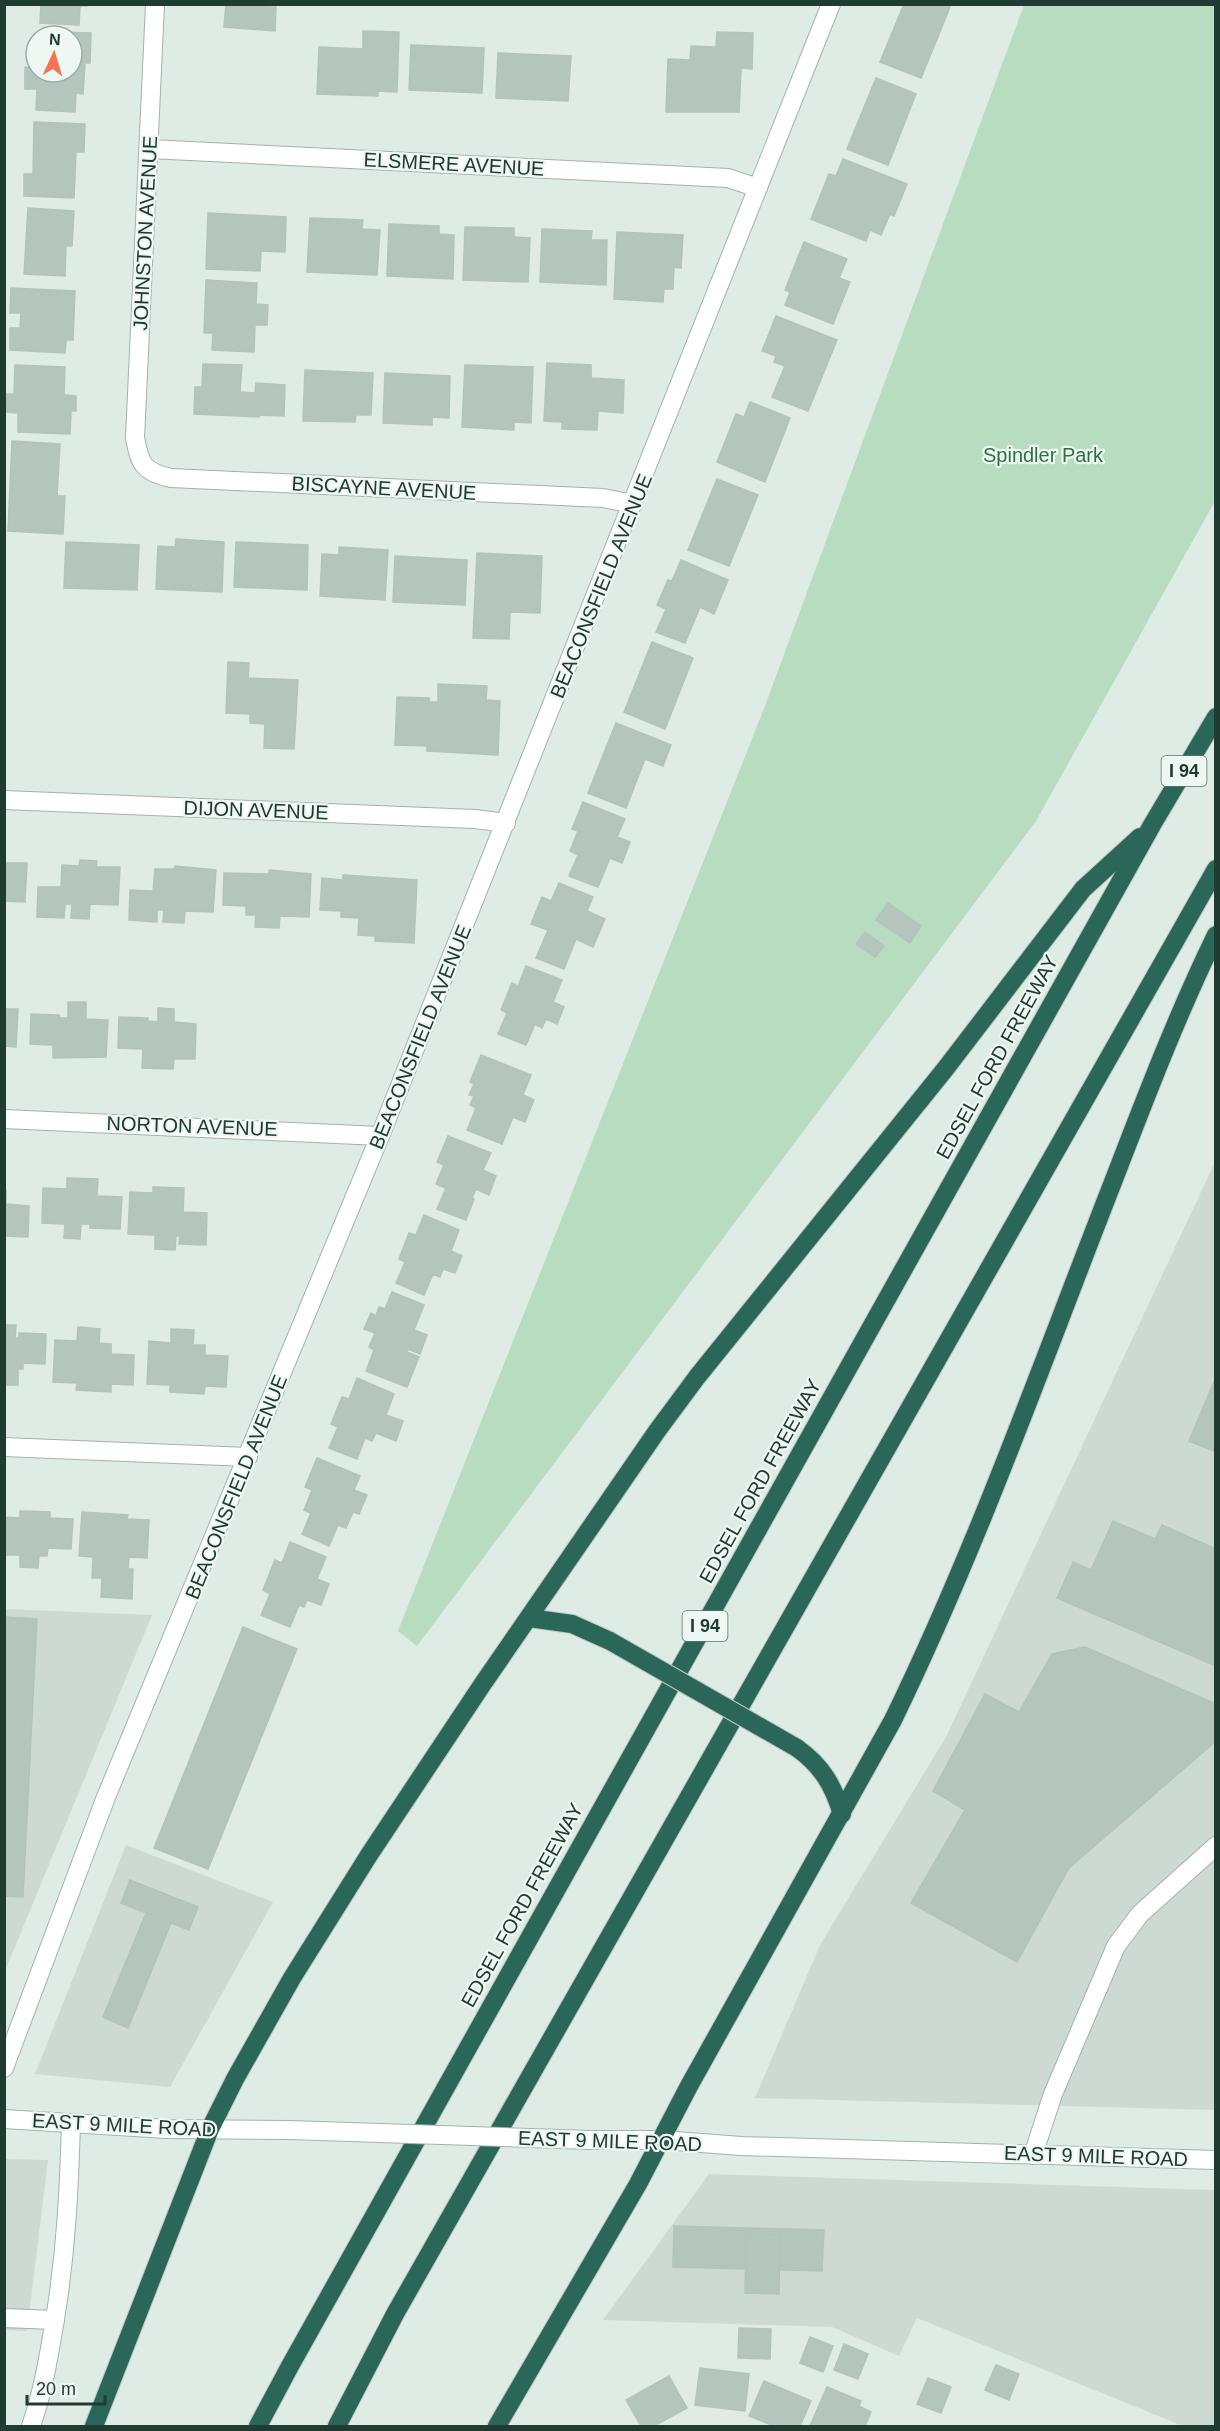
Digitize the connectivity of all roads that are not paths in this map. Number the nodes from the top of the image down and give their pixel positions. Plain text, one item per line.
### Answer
1 (155, 4) edge
2 (831, 4) edge
3 (149, 149) junction
4 (758, 188) junction
5 (139, 460) joint
6 (633, 504) junction
7 (1215, 717) edge
8 (4, 800) edge
9 (506, 823) junction
10 (1152, 825) junction
11 (1215, 869) edge
12 (1215, 935) edge
13 (4, 1119) edge
14 (380, 1136) junction
15 (4, 1447) edge
16 (248, 1457) junction
17 (529, 1618) junction
18 (842, 1814) junction
19 (1215, 1846) edge
20 (4, 2068) edge
21 (4, 2119) edge
22 (71, 2123) junction
23 (210, 2129) junction
24 (662, 2140) junction
25 (1034, 2155) junction
26 (1215, 2160) edge
27 (4, 2318) edge
28 (55, 2320) junction
29 (31, 2427) edge
30 (94, 2427) edge
31 (258, 2427) edge
32 (337, 2427) edge
33 (497, 2427) edge

1 - 3 street, JOHNSTON AVENUE
2 - 4 street, BEACONSFIELD AVENUE
3 - 4 street, ELSMERE AVENUE
3 - 5 street, JOHNSTON AVENUE
4 - 6 street, BEACONSFIELD AVENUE
5 - 6 street, BISCAYNE AVENUE
6 - 9 street, BEACONSFIELD AVENUE
7 - 10 highway, EDSEL FORD FREEWAY / I 94
8 - 9 street, DIJON AVENUE
9 - 14 street, BEACONSFIELD AVENUE
10 - 17 highway
10 - 31 highway, EDSEL FORD FREEWAY / I 94
11 - 32 highway
12 - 18 highway
13 - 14 street, NORTON AVENUE
14 - 16 street, BEACONSFIELD AVENUE
15 - 16 street
16 - 20 street, BEACONSFIELD AVENUE
17 - 18 highway, bridge
17 - 23 highway
18 - 24 highway
19 - 25 street
21 - 22 street, EAST 9 MILE ROAD
22 - 23 street, EAST 9 MILE ROAD
22 - 28 street
23 - 24 street, EAST 9 MILE ROAD, bridge
23 - 30 highway
24 - 25 street, EAST 9 MILE ROAD
24 - 33 highway
25 - 26 street, EAST 9 MILE ROAD
27 - 28 street
28 - 29 street

